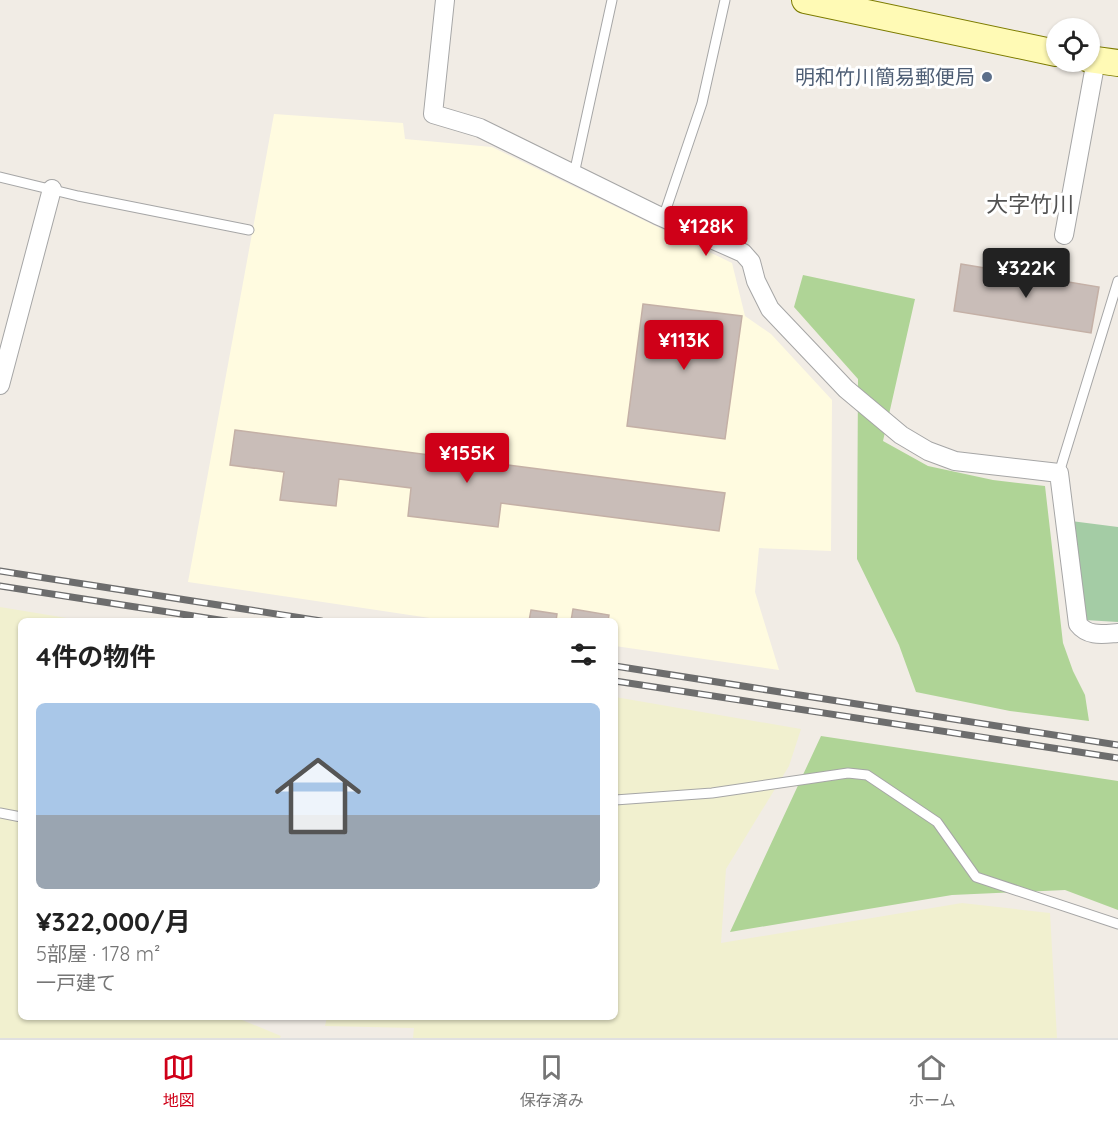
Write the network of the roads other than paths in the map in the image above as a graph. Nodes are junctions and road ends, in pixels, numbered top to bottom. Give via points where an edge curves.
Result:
1 (445, 0) edge
2 (612, 0) edge
3 (725, 0) edge
4 (804, 0) edge
5 (1046, 51) edge
6 (1101, 61) edge
7 (574, 174) junction
8 (0, 177) edge
9 (51, 189) junction
10 (663, 218) junction
11 (249, 230) dead end
12 (1064, 235) dead end
13 (1118, 281) edge
14 (0, 385) edge
15 (1059, 473) junction
16 (1118, 633) edge
17 (618, 800) edge
18 (0, 813) edge
19 (18, 816) edge
20 (1118, 924) edge

1 - 7 street via 433,114 480,128
2 - 7 lane
3 - 10 lane via 702,103
4 - 5 main road
6 - 12 street
7 - 10 street
8 - 9 lane
9 - 11 lane
9 - 14 street
10 - 15 street via 742,253 751,262 770,309 846,389 900,435 955,461
13 - 15 lane
15 - 16 street via 1078,624 1083,631 1093,634
17 - 20 lane via 712,793 848,773 867,775 937,822 976,878
18 - 19 lane

